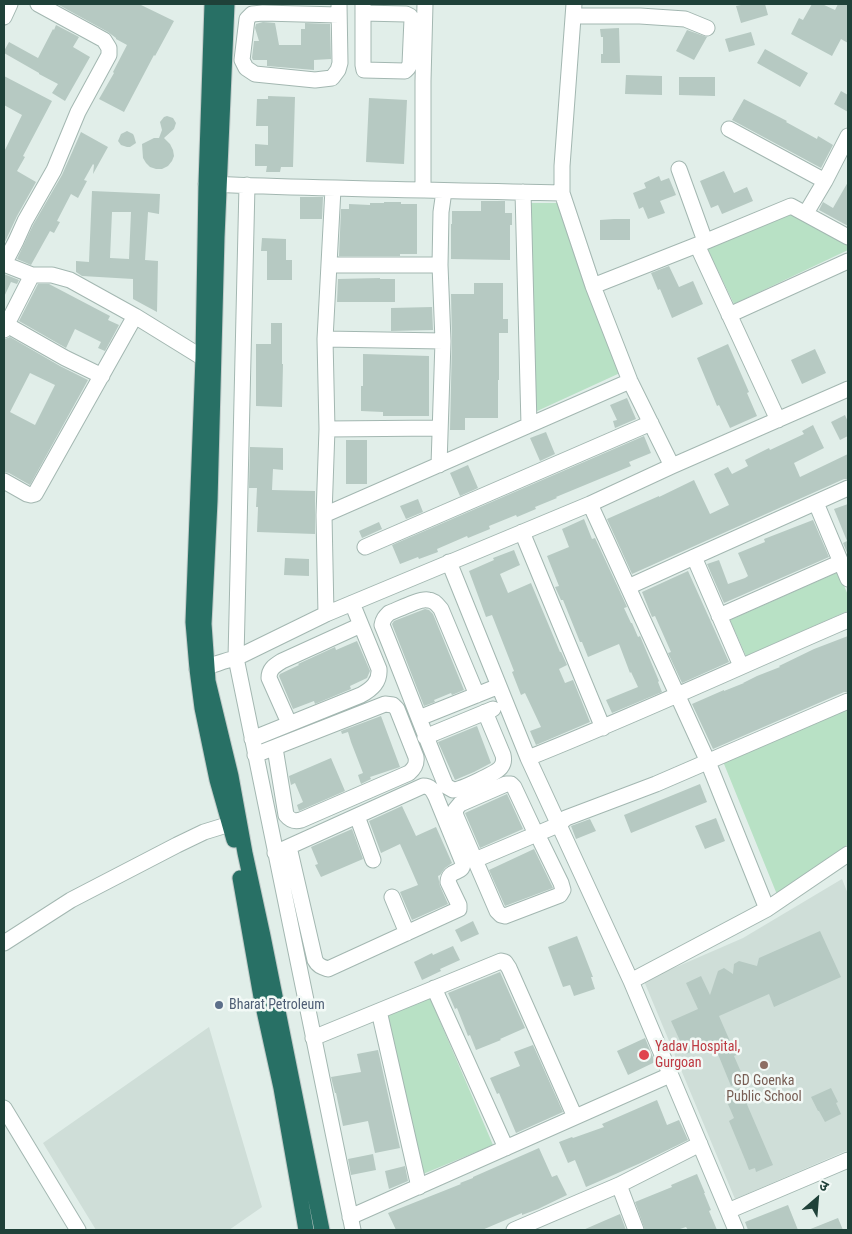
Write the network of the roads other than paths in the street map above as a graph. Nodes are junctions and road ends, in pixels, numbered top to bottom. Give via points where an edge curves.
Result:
1 (10, 4) edge
2 (38, 4) edge
3 (212, 4) edge
4 (227, 4) edge
5 (426, 4) edge
6 (363, 8) edge
7 (339, 9) edge
8 (574, 10) edge
9 (640, 10) edge
10 (4, 17) edge
11 (707, 28) dead end
12 (729, 129) dead end
13 (848, 136) edge
14 (679, 169) dead end
15 (825, 181) junction
16 (212, 185) junction
17 (246, 185) junction
18 (333, 189) junction
19 (423, 189) junction
20 (444, 190) junction
21 (523, 192) junction
22 (562, 193) junction
23 (806, 214) junction
24 (848, 237) edge
25 (701, 243) junction
26 (848, 261) edge
27 (4, 264) edge
28 (329, 265) junction
29 (440, 266) junction
30 (32, 275) junction
31 (593, 286) junction
32 (729, 315) junction
33 (135, 316) junction
34 (5, 328) edge
35 (325, 339) junction
36 (443, 341) junction
37 (203, 358) junction
38 (102, 376) junction
39 (630, 381) junction
40 (848, 389) edge
41 (778, 420) junction
42 (651, 423) junction
43 (529, 425) junction
44 (440, 428) junction
45 (327, 429) junction
46 (439, 465) junction
47 (672, 466) junction
48 (4, 481) edge
49 (848, 488) edge
50 (816, 503) junction
51 (590, 504) junction
52 (324, 514) junction
53 (203, 515) junction
54 (522, 532) junction
55 (365, 547) dead end
56 (694, 557) junction
57 (449, 562) junction
58 (841, 562) junction
59 (848, 579) edge
60 (628, 587) junction
61 (352, 603) junction
62 (326, 614) junction
63 (719, 616) junction
64 (848, 620) edge
65 (361, 625) junction
66 (236, 658) junction
67 (741, 666) junction
68 (202, 668) junction
69 (499, 686) junction
70 (477, 695) junction
71 (678, 695) junction
72 (848, 702) edge
73 (506, 704) junction
74 (485, 712) junction
75 (419, 718) junction
76 (289, 723) junction
77 (603, 728) junction
78 (425, 737) junction
79 (252, 738) junction
80 (274, 748) junction
81 (255, 755) junction
82 (528, 758) junction
83 (708, 762) junction
84 (357, 816) junction
85 (230, 824) junction
86 (560, 829) junction
87 (539, 838) junction
88 (282, 850) junction
89 (848, 854) edge
90 (373, 860) dead end
91 (476, 862) junction
92 (392, 897) dead end
93 (767, 909) junction
94 (407, 934) junction
95 (4, 943) edge
96 (631, 981) junction
97 (434, 988) junction
98 (379, 1011) junction
99 (313, 1038) junction
100 (670, 1075) junction
101 (4, 1108) edge
102 (575, 1118) junction
103 (700, 1144) junction
104 (506, 1148) junction
105 (848, 1160) edge
106 (619, 1185) junction
107 (418, 1187) junction
108 (728, 1211) junction
109 (351, 1224) edge
110 (321, 1227) edge
111 (305, 1228) edge
112 (78, 1230) edge
113 (514, 1230) edge
114 (636, 1230) edge
115 (736, 1230) edge

1 - 10 street
2 - 27 street via 104,40 109,55
3 - 16 highway
4 - 16 highway
5 - 19 street
6 - 6 street via 364,70 405,71 410,64 412,19 406,14
7 - 7 street via 252,14 247,20 242,60 246,68 254,74 315,80 332,78 340,63
8 - 9 street
8 - 22 street
9 - 11 street
12 - 15 street
13 - 15 street
14 - 25 street
15 - 23 street
16 - 17 street
16 - 37 highway
16 - 53 highway
17 - 18 street
17 - 66 street
18 - 19 street
18 - 28 street
19 - 20 street
20 - 21 street
20 - 29 street
21 - 22 street
21 - 43 street
22 - 31 street
23 - 24 street
23 - 25 street via 791,206
25 - 31 street
25 - 32 street
26 - 32 street
27 - 30 street
28 - 29 street
28 - 35 street
29 - 36 street
30 - 33 street via 52,275 70,280
30 - 34 street
31 - 39 street
32 - 41 street
33 - 37 street
33 - 38 street
34 - 38 street
35 - 36 street
35 - 45 street
36 - 44 street
37 - 53 highway
38 - 48 street via 35,494 27,494
39 - 42 street
39 - 43 street
40 - 41 street
41 - 47 street
42 - 47 street
42 - 55 street
43 - 46 street
44 - 45 street
44 - 46 street
45 - 52 street
46 - 52 street
47 - 51 street
49 - 50 street
50 - 56 street
50 - 58 street
51 - 54 street
51 - 60 street
52 - 62 street
53 - 68 highway via 193,622
54 - 57 street
54 - 77 street
56 - 60 street
56 - 63 street
57 - 61 street
57 - 69 street
58 - 59 street
58 - 63 street
60 - 71 street
61 - 62 street
61 - 65 street
62 - 66 street
63 - 67 street
64 - 67 street
65 - 76 street via 379,669 378,680 361,696
65 - 76 street via 282,661 270,670 269,678
66 - 68 street
66 - 79 street
67 - 71 street
68 - 85 highway via 202,708
68 - 110 highway via 231,776
69 - 70 street
69 - 73 street
70 - 75 street
70 - 75 street via 441,609 428,600 422,600 386,616 382,625
71 - 77 street
71 - 83 street
72 - 83 street
73 - 74 street
73 - 82 street
74 - 78 street
74 - 78 street via 504,760 497,771 460,789 446,786
75 - 78 street
76 - 79 street
77 - 82 street
79 - 81 street
80 - 80 street via 389,704 397,708 417,761 409,773 296,821 286,815
80 - 81 street
81 - 88 street
82 - 86 street
83 - 86 street via 566,818
83 - 93 street
84 - 88 street
84 - 90 street
84 - 94 street via 423,786 429,787 436,797 464,867 448,878 459,909
85 - 95 street via 177,844 71,900
85 - 111 highway
86 - 87 street
86 - 96 street
87 - 91 street
87 - 91 street via 514,787 506,784 460,804 455,810
87 - 91 street via 561,883 560,895 506,916 497,911
88 - 94 street via 320,966 328,969
88 - 99 street
89 - 93 street
92 - 94 street
93 - 96 street
96 - 100 street
97 - 98 street
97 - 102 street via 505,962
97 - 104 street
98 - 99 street
98 - 107 street
99 - 109 street
100 - 102 street
100 - 103 street
101 - 112 street
102 - 104 street
103 - 106 street
103 - 108 street
104 - 107 street
105 - 108 street
106 - 113 street
106 - 114 street
107 - 109 street
108 - 115 street
110 - 111 highway

